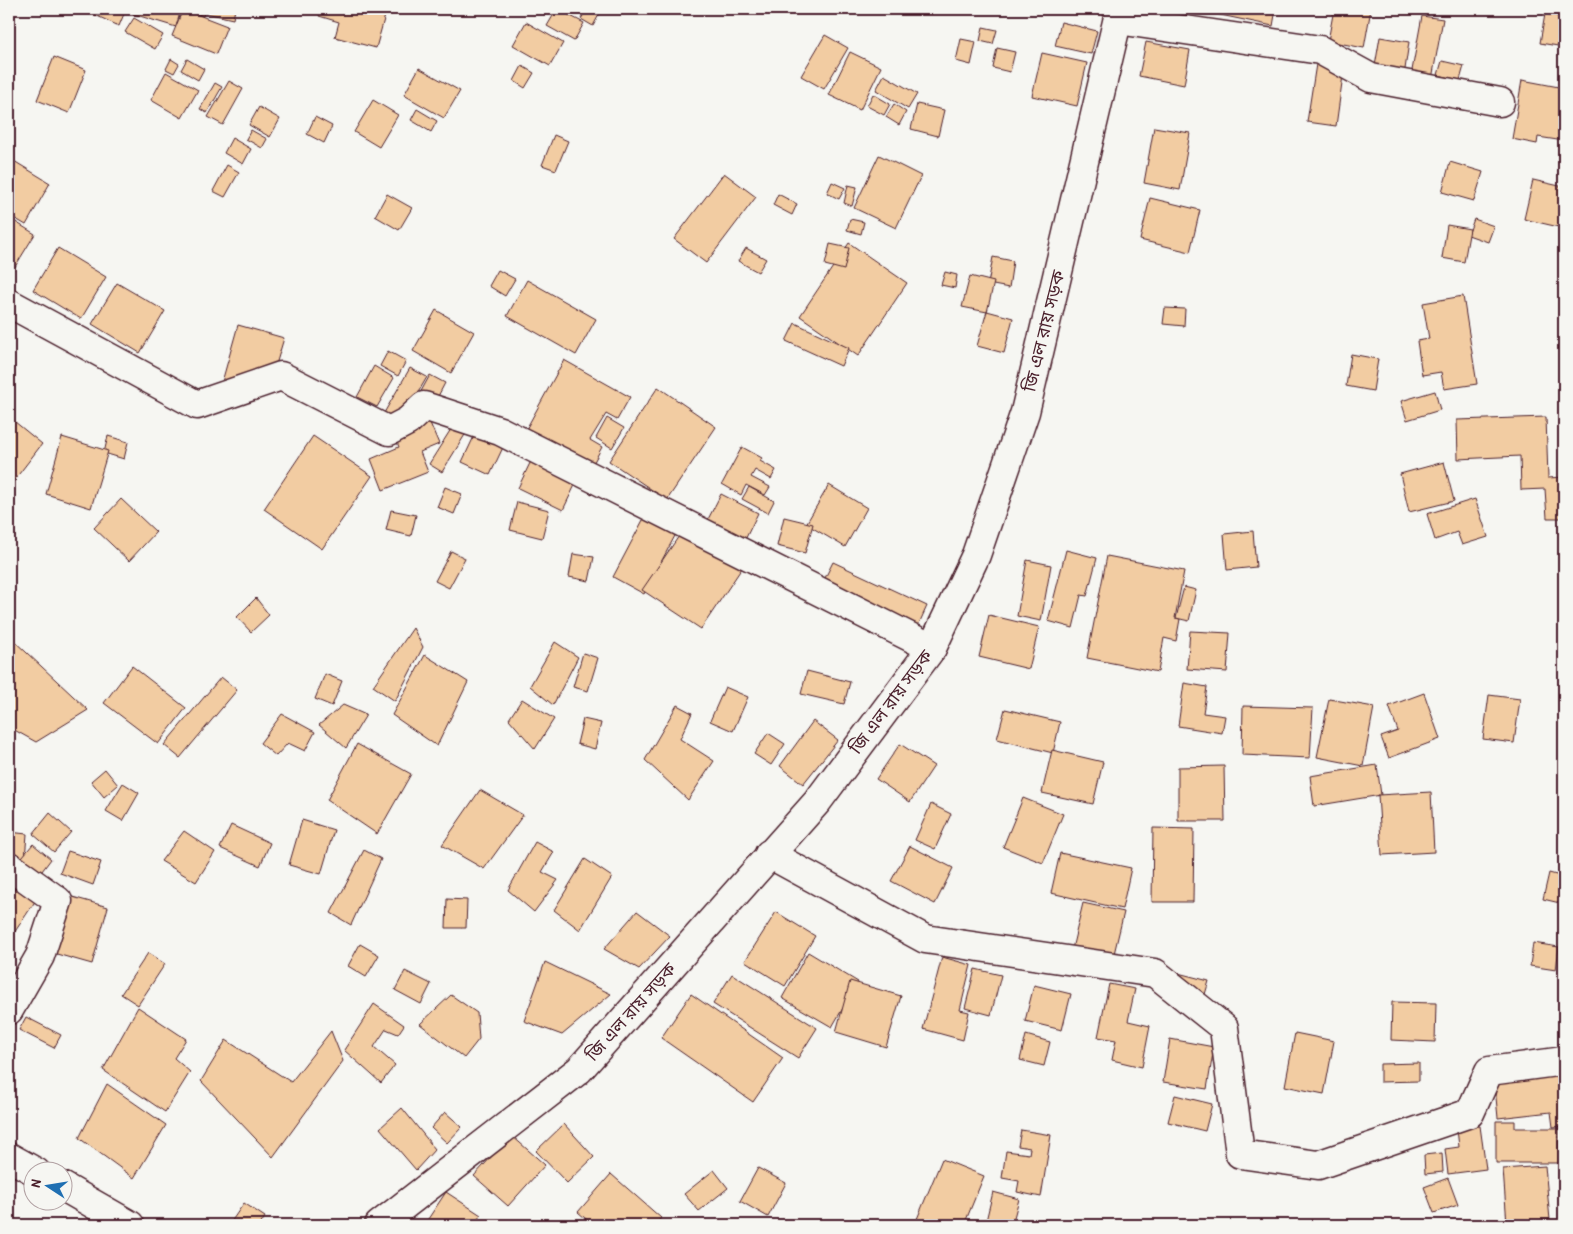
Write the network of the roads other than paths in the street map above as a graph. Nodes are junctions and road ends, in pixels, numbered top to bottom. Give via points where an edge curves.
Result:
1 (1119, 14) edge
2 (1500, 102) dead end
3 (9, 303) edge
4 (932, 648) junction
5 (769, 854) junction
6 (9, 866) edge
7 (9, 1010) edge
8 (1564, 1060) edge
9 (9, 1157) edge
10 (22, 1164) edge
11 (72, 1192) edge
12 (130, 1225) edge
13 (379, 1225) edge

1 - 2 street via 1320,50 1371,78
1 - 4 street, জি এল রায় সড়ক via 1025,412 976,556
3 - 4 street via 197,405 281,376 389,431 424,406 500,431
4 - 5 street, জি এল রায় সড়ক via 817,802
5 - 8 street via 925,939 1155,973 1224,1028 1240,1154 1318,1166 1470,1113 1489,1071
5 - 13 street, জি এল রায় সড়ক via 579,1070
6 - 7 street via 58,901 40,956
9 - 10 street
11 - 12 street

